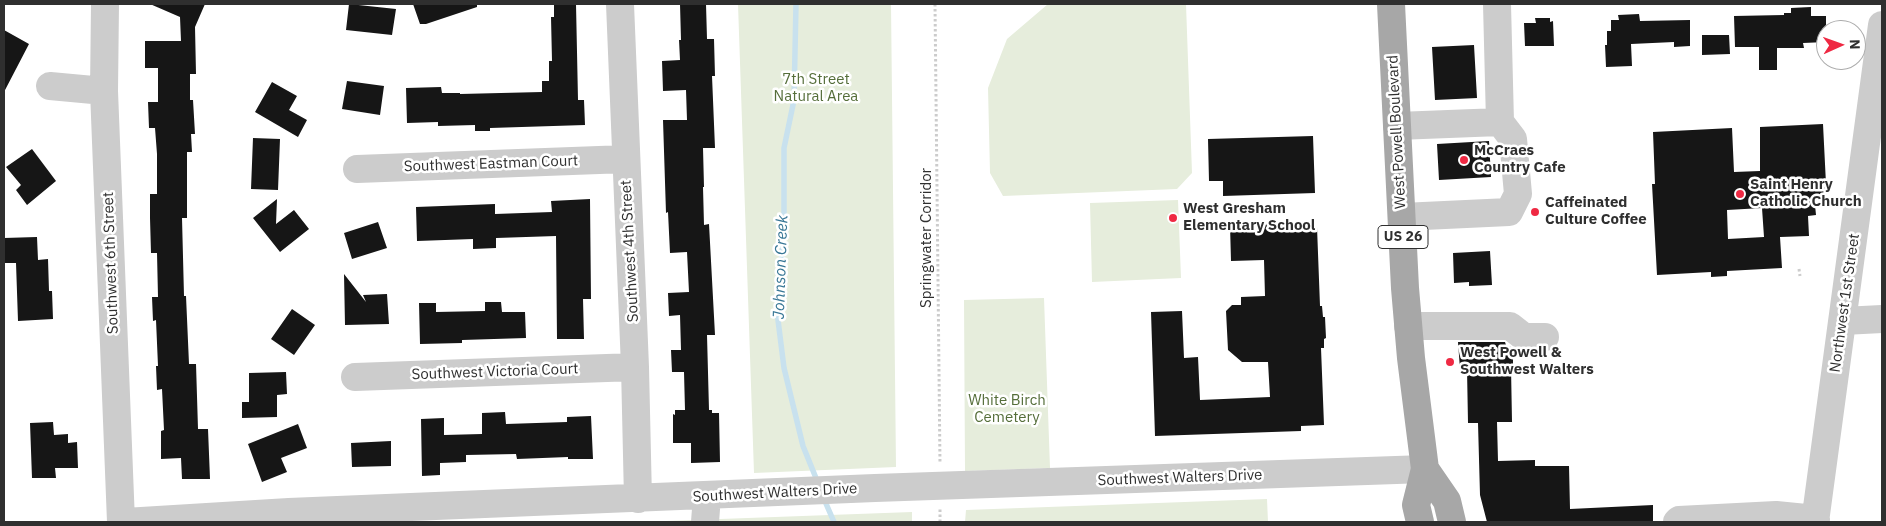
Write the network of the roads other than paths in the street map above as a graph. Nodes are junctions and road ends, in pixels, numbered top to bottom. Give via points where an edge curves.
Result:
1 (105, 4) edge
2 (620, 4) edge
3 (1391, 4) edge
4 (1497, 4) edge
5 (1882, 25) edge
6 (50, 86) dead end
7 (104, 91) junction
8 (1500, 122) junction
9 (1397, 126) junction
10 (626, 159) junction
11 (357, 169) dead end
12 (1402, 216) junction
13 (1882, 319) edge
14 (1843, 321) junction
15 (1408, 326) junction
16 (1545, 337) dead end
17 (635, 367) junction
18 (355, 377) dead end
19 (1425, 469) junction
20 (638, 499) junction
21 (706, 509) edge
22 (508, 513) edge
23 (289, 517) edge
24 (1770, 519) edge
25 (1815, 521) edge
26 (121, 522) edge
27 (125, 522) edge
28 (1420, 522) edge
29 (1452, 522) edge
30 (1677, 522) edge

1 - 7 street, Southwest 6th Street
2 - 10 street, Southwest 4th Street
3 - 9 main road, West Powell Boulevard / US 26
4 - 8 street
5 - 14 street, Northwest 1st Street
6 - 7 street
7 - 26 street, Southwest 6th Street
8 - 9 street
8 - 12 street via 1513,139 1518,194 1509,212
9 - 12 main road, West Powell Boulevard / US 26
10 - 11 street, Southwest Eastman Court
10 - 17 street, Southwest 4th Street
12 - 15 main road, West Powell Boulevard / US 26
13 - 14 street
14 - 25 street, Northwest 1st Street
15 - 16 street via 1510,326 1524,337
15 - 19 main road, West Powell Boulevard / US 26
17 - 18 street, Southwest Victoria Court
17 - 20 street, Southwest 4th Street
19 - 21 street, Southwest Walters Drive via 756,493
19 - 28 main road, West Powell Boulevard / US 26 via 1416,505
19 - 29 main road, West Powell Boulevard / US 26 via 1447,501
20 - 21 street, Southwest Walters Drive
20 - 22 street, Southwest Walters Drive
22 - 23 street, Southwest Walters Drive
23 - 27 street, Southwest Walters Drive
24 - 25 street
24 - 30 street

